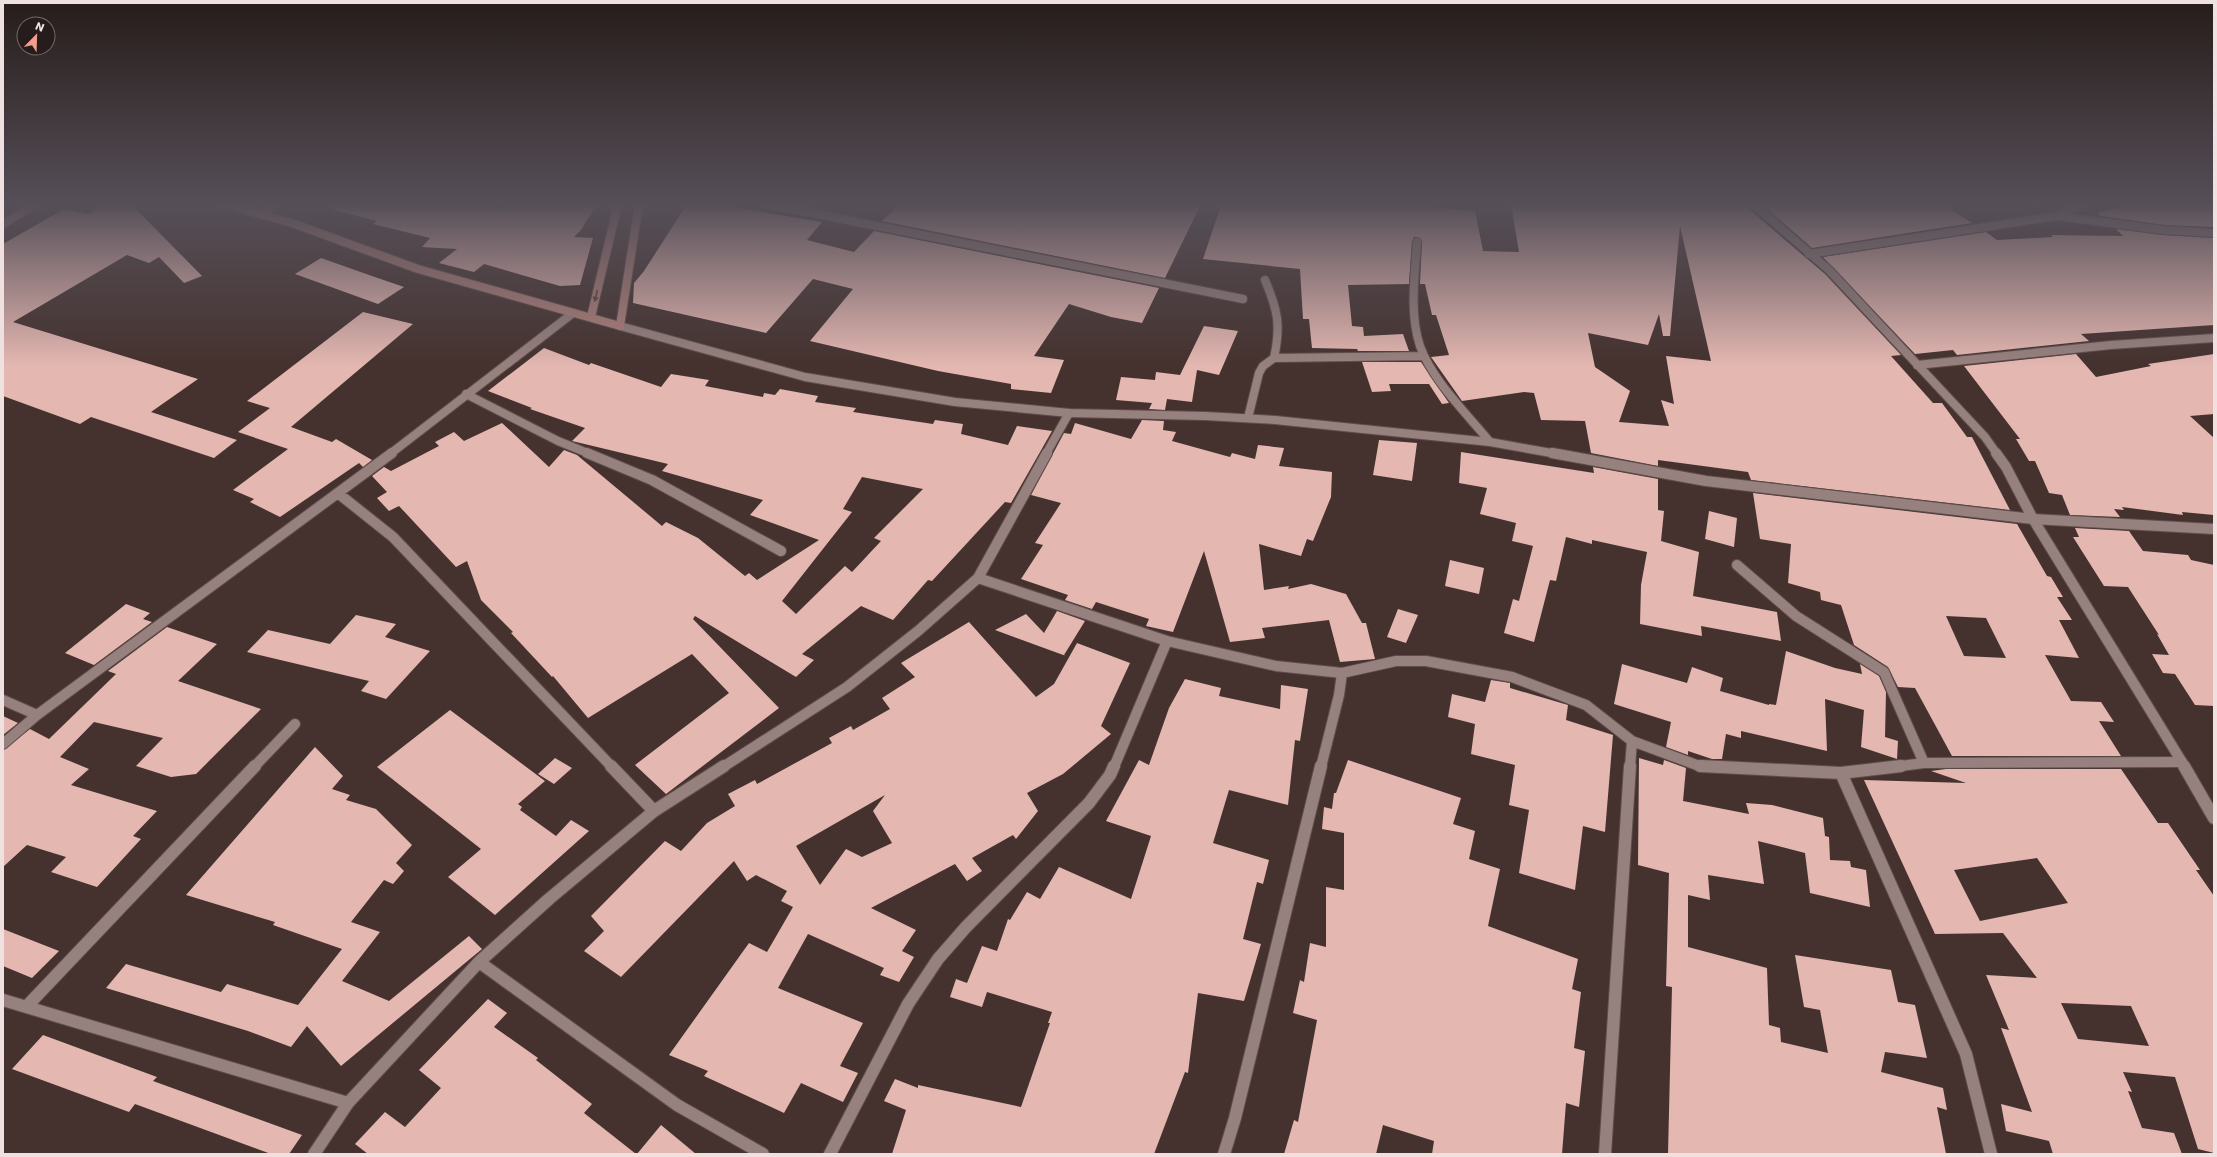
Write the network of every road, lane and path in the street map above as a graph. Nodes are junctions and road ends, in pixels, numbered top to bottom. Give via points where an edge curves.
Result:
1 (388, 258) edge
2 (605, 258) edge
3 (631, 258) edge
4 (1038, 258) edge
5 (1416, 258) edge
6 (1814, 258) edge
7 (1265, 280) dead end
8 (1243, 299) dead end
9 (573, 313) junction
10 (591, 318) junction
11 (620, 326) junction
12 (2214, 338) edge
13 (1424, 356) junction
14 (1274, 358) junction
15 (1917, 365) junction
16 (466, 394) junction
17 (1069, 413) junction
18 (1248, 418) junction
19 (1490, 442) junction
20 (339, 494) junction
21 (2033, 519) junction
22 (2214, 529) edge
23 (782, 551) dead end
24 (1737, 565) dead end
25 (978, 578) junction
26 (1167, 641) junction
27 (1342, 673) junction
28 (3, 700) edge
29 (37, 715) junction
30 (295, 724) dead end
31 (1632, 741) junction
32 (3, 744) edge
33 (2182, 762) junction
34 (1924, 763) junction
35 (1841, 774) junction
36 (654, 811) junction
37 (2214, 818) edge
38 (479, 962) junction
39 (3, 1000) edge
40 (27, 1006) junction
41 (348, 1103) junction
42 (314, 1154) edge
43 (763, 1154) edge
44 (830, 1154) edge
45 (1224, 1154) edge
46 (1605, 1154) edge
47 (1991, 1154) edge

1 - 9 main road
2 -> 10 main road
3 - 11 main road
4 - 8 street
5 - 13 street via 1415,314
6 - 15 street via 1829,270
7 - 14 street via 1280,315
9 - 10 main road
9 - 16 street
10 - 11 main road
11 - 17 street via 805,377 955,402
12 - 15 street via 2111,345
13 - 14 street
13 - 19 street
14 - 18 street via 1263,366 1259,373
15 - 21 street via 1985,437 2006,467
16 - 20 street
16 - 23 street via 558,441 652,480
17 - 18 street
17 - 25 street
18 - 19 street
19 - 21 street via 1706,481
20 - 29 street
20 - 36 street via 393,537
21 - 22 street
21 - 33 street
24 - 34 street via 1796,616 1884,672
25 - 26 street
25 - 36 street via 918,631 847,687
26 - 27 street via 1276,666
26 - 44 street via 1110,775 1089,802 966,927 938,959 908,1004
27 - 31 street via 1396,661 1426,661 1512,677 1586,705
27 - 45 street via 1235,1118
28 - 29 street
29 - 32 street
30 - 40 street
31 - 35 street via 1703,767
31 - 46 street
33 - 34 street
33 - 37 street
34 - 35 street
35 - 47 street via 1966,1054
36 - 38 street
38 - 41 street
38 - 43 street via 677,1105
39 - 40 street
40 - 41 street
41 - 42 street

